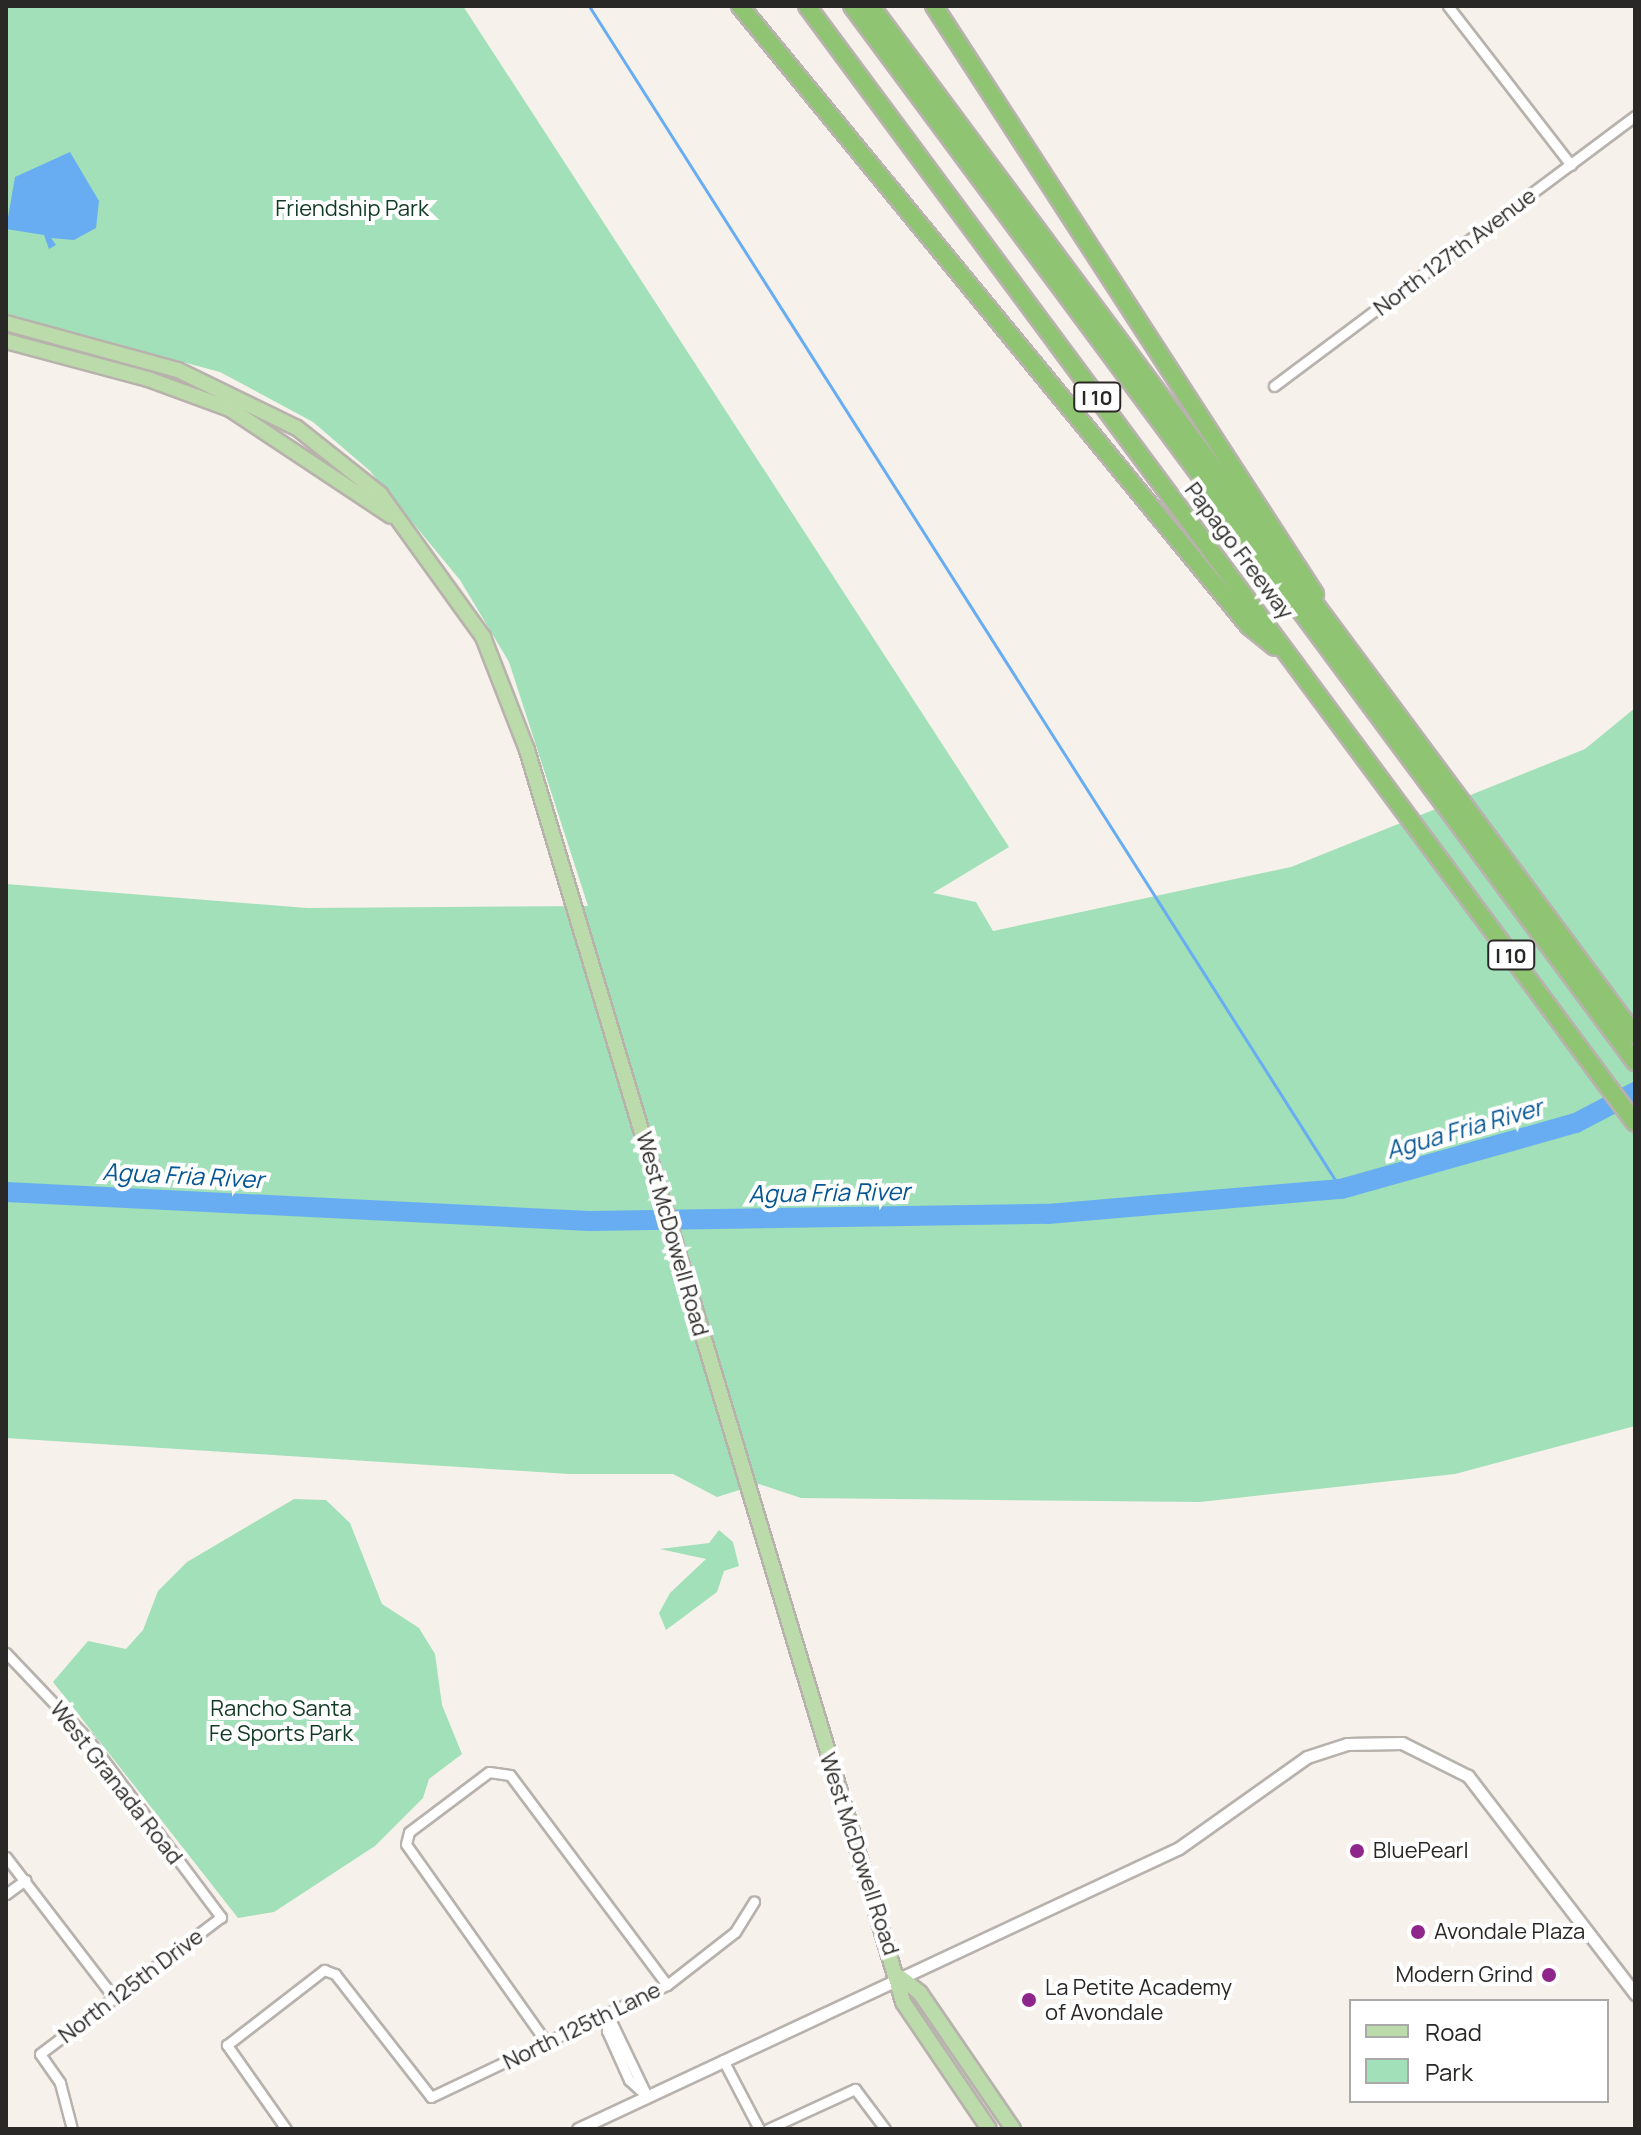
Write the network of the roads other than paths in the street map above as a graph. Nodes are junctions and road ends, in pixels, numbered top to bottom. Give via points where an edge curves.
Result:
1 (740, 6) edge
2 (807, 6) edge
3 (852, 6) edge
4 (871, 6) edge
5 (934, 6) edge
6 (1448, 6) edge
7 (1635, 116) edge
8 (1571, 165) junction
9 (6, 323) edge
10 (6, 341) edge
11 (1274, 386) dead end
12 (392, 516) junction
13 (1325, 617) junction
14 (1292, 660) junction
15 (1425, 766) junction
16 (1635, 1035) edge
17 (1635, 1062) edge
18 (1635, 1123) edge
19 (6, 1653) edge
20 (6, 1857) edge
21 (25, 1880) junction
22 (6, 1894) edge
23 (754, 1902) dead end
24 (221, 1917) joint
25 (901, 1978) junction
26 (667, 1985) junction
27 (1635, 1994) edge
28 (114, 1998) junction
29 (608, 2015) junction
30 (546, 2042) junction
31 (723, 2060) junction
32 (647, 2096) junction
33 (72, 2129) edge
34 (286, 2129) edge
35 (578, 2129) edge
36 (759, 2129) edge
37 (768, 2129) edge
38 (885, 2129) edge
39 (989, 2129) edge
40 (1013, 2129) edge

1 - 14 highway via 1249,626
2 - 14 highway, Papago Freeway / I 10
3 - 15 highway
4 - 13 highway, Papago Freeway / I 10
5 - 13 highway via 1303,566
6 - 8 street
7 - 8 street, North 127th Avenue
8 - 11 street, North 127th Avenue
9 - 12 main road, West McDowell Road via 160,363 244,398 347,466
10 - 12 main road, West McDowell Road via 148,379 230,409
12 - 25 main road, West McDowell Road via 446,579 498,667
13 - 15 highway, Papago Freeway / I 10
14 - 18 highway, Papago Freeway / I 10
15 - 16 highway, Papago Freeway / I 10
15 - 17 highway
19 - 24 street, West Granada Road via 87,1738
20 - 21 street
21 - 22 street
21 - 28 street
23 - 26 street, North 125th Lane via 735,1932
24 - 28 street, North 125th Drive
25 - 27 street via 1179,1848 1307,1757 1366,1741 1402,1743 1468,1776
25 - 31 street
25 - 39 main road, West McDowell Road via 913,2022
25 - 40 main road, West McDowell Road via 920,1993
26 - 29 street, North 125th Lane
26 - 30 street via 499,1768 409,1832 406,1844
28 - 33 street, North 125th Drive via 40,2054 60,2083
29 - 30 street, North 125th Lane
29 - 32 street via 607,2031 629,2080
30 - 34 street, North 125th Lane via 431,2097 335,1974 324,1970 227,2045
31 - 32 street
31 - 36 street
32 - 35 street
37 - 38 street via 855,2089

